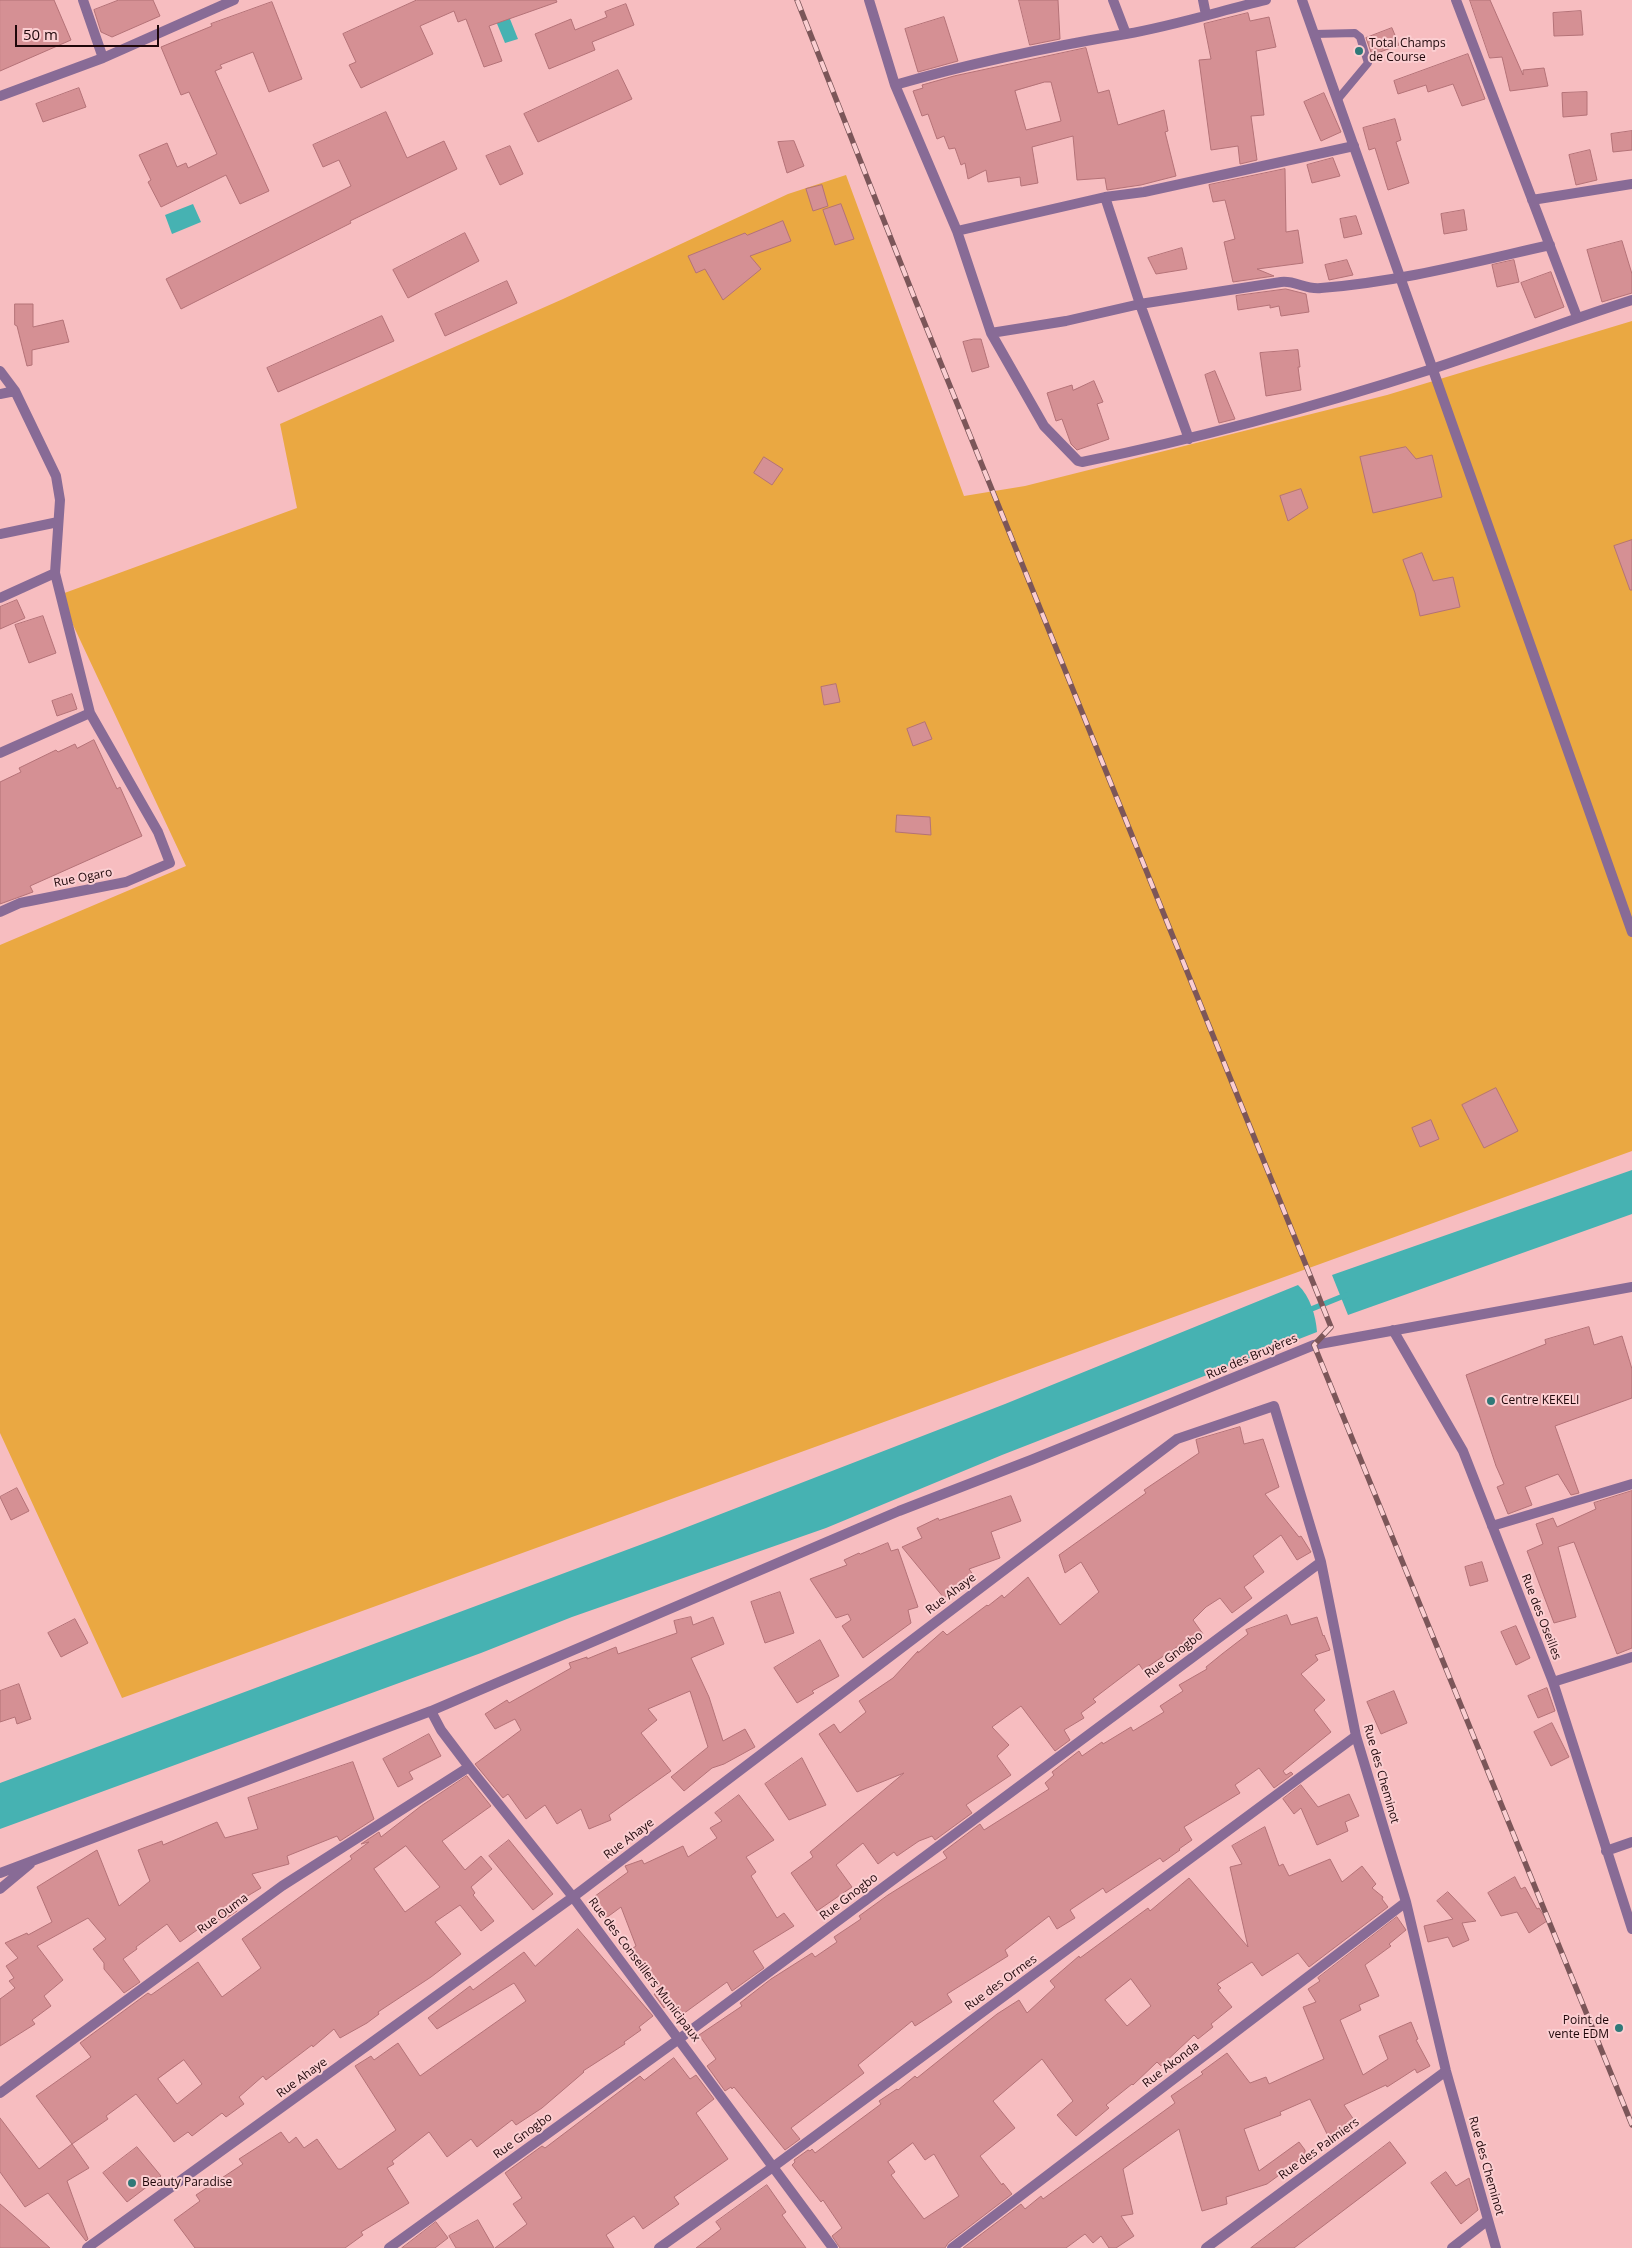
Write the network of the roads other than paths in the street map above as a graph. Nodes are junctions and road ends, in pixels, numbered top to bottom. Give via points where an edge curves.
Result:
1 (83, 0) edge
2 (234, 0) edge
3 (869, 0) edge
4 (1113, 0) edge
5 (1203, 0) edge
6 (1266, 0) edge
7 (1302, 0) edge
8 (1456, 0) edge
9 (1206, 14) junction
10 (1126, 34) junction
11 (1315, 34) junction
12 (104, 58) junction
13 (895, 85) junction
14 (0, 96) edge
15 (1338, 99) junction
16 (1354, 146) junction
17 (1632, 184) edge
18 (1105, 197) junction
19 (1532, 200) junction
20 (957, 231) junction
21 (1550, 245) junction
22 (1400, 279) junction
23 (1632, 300) edge
24 (1140, 304) junction
25 (1577, 317) junction
26 (991, 334) junction
27 (1431, 369) junction
28 (0, 371) edge
29 (15, 391) junction
30 (0, 394) edge
31 (1189, 439) junction
32 (58, 522) junction
33 (0, 534) edge
34 (55, 573) junction
35 (0, 598) edge
36 (90, 713) junction
37 (0, 753) edge
38 (0, 912) edge
39 (1632, 932) edge
40 (1632, 1287) edge
41 (1393, 1330) junction
42 (1177, 1439) joint
43 (1632, 1484) edge
44 (1492, 1526) junction
45 (1321, 1562) junction
46 (1632, 1657) edge
47 (1553, 1682) junction
48 (431, 1711) junction
49 (1356, 1736) junction
50 (469, 1767) junction
51 (1632, 1842) edge
52 (1606, 1851) junction
53 (37, 1859) junction
54 (0, 1873) edge
55 (0, 1889) edge
56 (574, 1896) junction
57 (1406, 1902) junction
58 (1632, 1929) edge
59 (679, 2038) junction
60 (1446, 2071) junction
61 (0, 2093) edge
62 (773, 2167) junction
63 (1488, 2220) junction
64 (87, 2248) edge
65 (389, 2248) edge
66 (659, 2248) edge
67 (833, 2248) edge
68 (952, 2248) edge
69 (1206, 2248) edge
70 (1452, 2248) edge
71 (1496, 2248) edge

1 - 12 street
2 - 12 street
3 - 13 street
4 - 10 street
5 - 9 street
6 - 9 street
7 - 11 street
8 - 19 street
9 - 10 street
10 - 13 street via 960,66
11 - 15 street
11 - 15 lane via 1355,33 1360,37 1368,63
12 - 14 street
13 - 20 street
15 - 16 street
16 - 18 street via 1144,192
16 - 22 street
17 - 19 street
18 - 20 street
18 - 24 street
19 - 21 street
20 - 26 street
21 - 22 street
21 - 25 street
22 - 24 street via 1313,289 1287,281
22 - 27 street
23 - 25 street
24 - 26 street
24 - 31 street
25 - 27 street
26 - 31 street via 1044,426 1078,461
27 - 31 street via 1311,407
27 - 39 street
28 - 29 street
29 - 30 street
29 - 32 street via 56,476 60,500
32 - 33 street
32 - 34 street
34 - 35 street
34 - 36 street
36 - 37 street
36 - 38 street, Rue Ogaro via 158,832 170,863 126,882 20,903
40 - 41 street, Rue des Bruyères
41 - 44 street, Rue des Oseilles via 1463,1451
41 - 48 street, Rue des Bruyères via 1314,1345 900,1511
42 - 45 street, Rue des Cheminot via 1274,1406
42 - 56 street, Rue Ahaye
43 - 44 street
44 - 47 street, Rue des Oseilles
45 - 49 street, Rue des Cheminot
45 - 59 street, Rue Gnogbo
46 - 47 street
47 - 52 street, Rue des Oseilles
48 - 50 street, Rue des Conseillers Municipaux
48 - 53 street, Rue des Bruyères
49 - 57 street, Rue des Cheminot
49 - 62 street, Rue des Ormes
50 - 56 street, Rue des Conseillers Municipaux
50 - 61 street, Rue Ouma via 282,1886
51 - 52 street
52 - 58 street, Rue des Oseilles
53 - 54 street, Rue des Bruyères
53 - 55 street
56 - 59 street, Rue des Conseillers Municipaux
56 - 64 street, Rue Ahaye
57 - 60 street, Rue des Cheminot
57 - 68 street, Rue Akonda
59 - 62 street, Rue des Conseillers Municipaux
59 - 65 street, Rue Gnogbo
60 - 63 street, Rue des Cheminot
60 - 69 street, Rue des Palmiers
62 - 66 street, Rue des Ormes
62 - 67 street, Rue des Conseillers Municipaux
63 - 70 street
63 - 71 street, Rue des Cheminot

